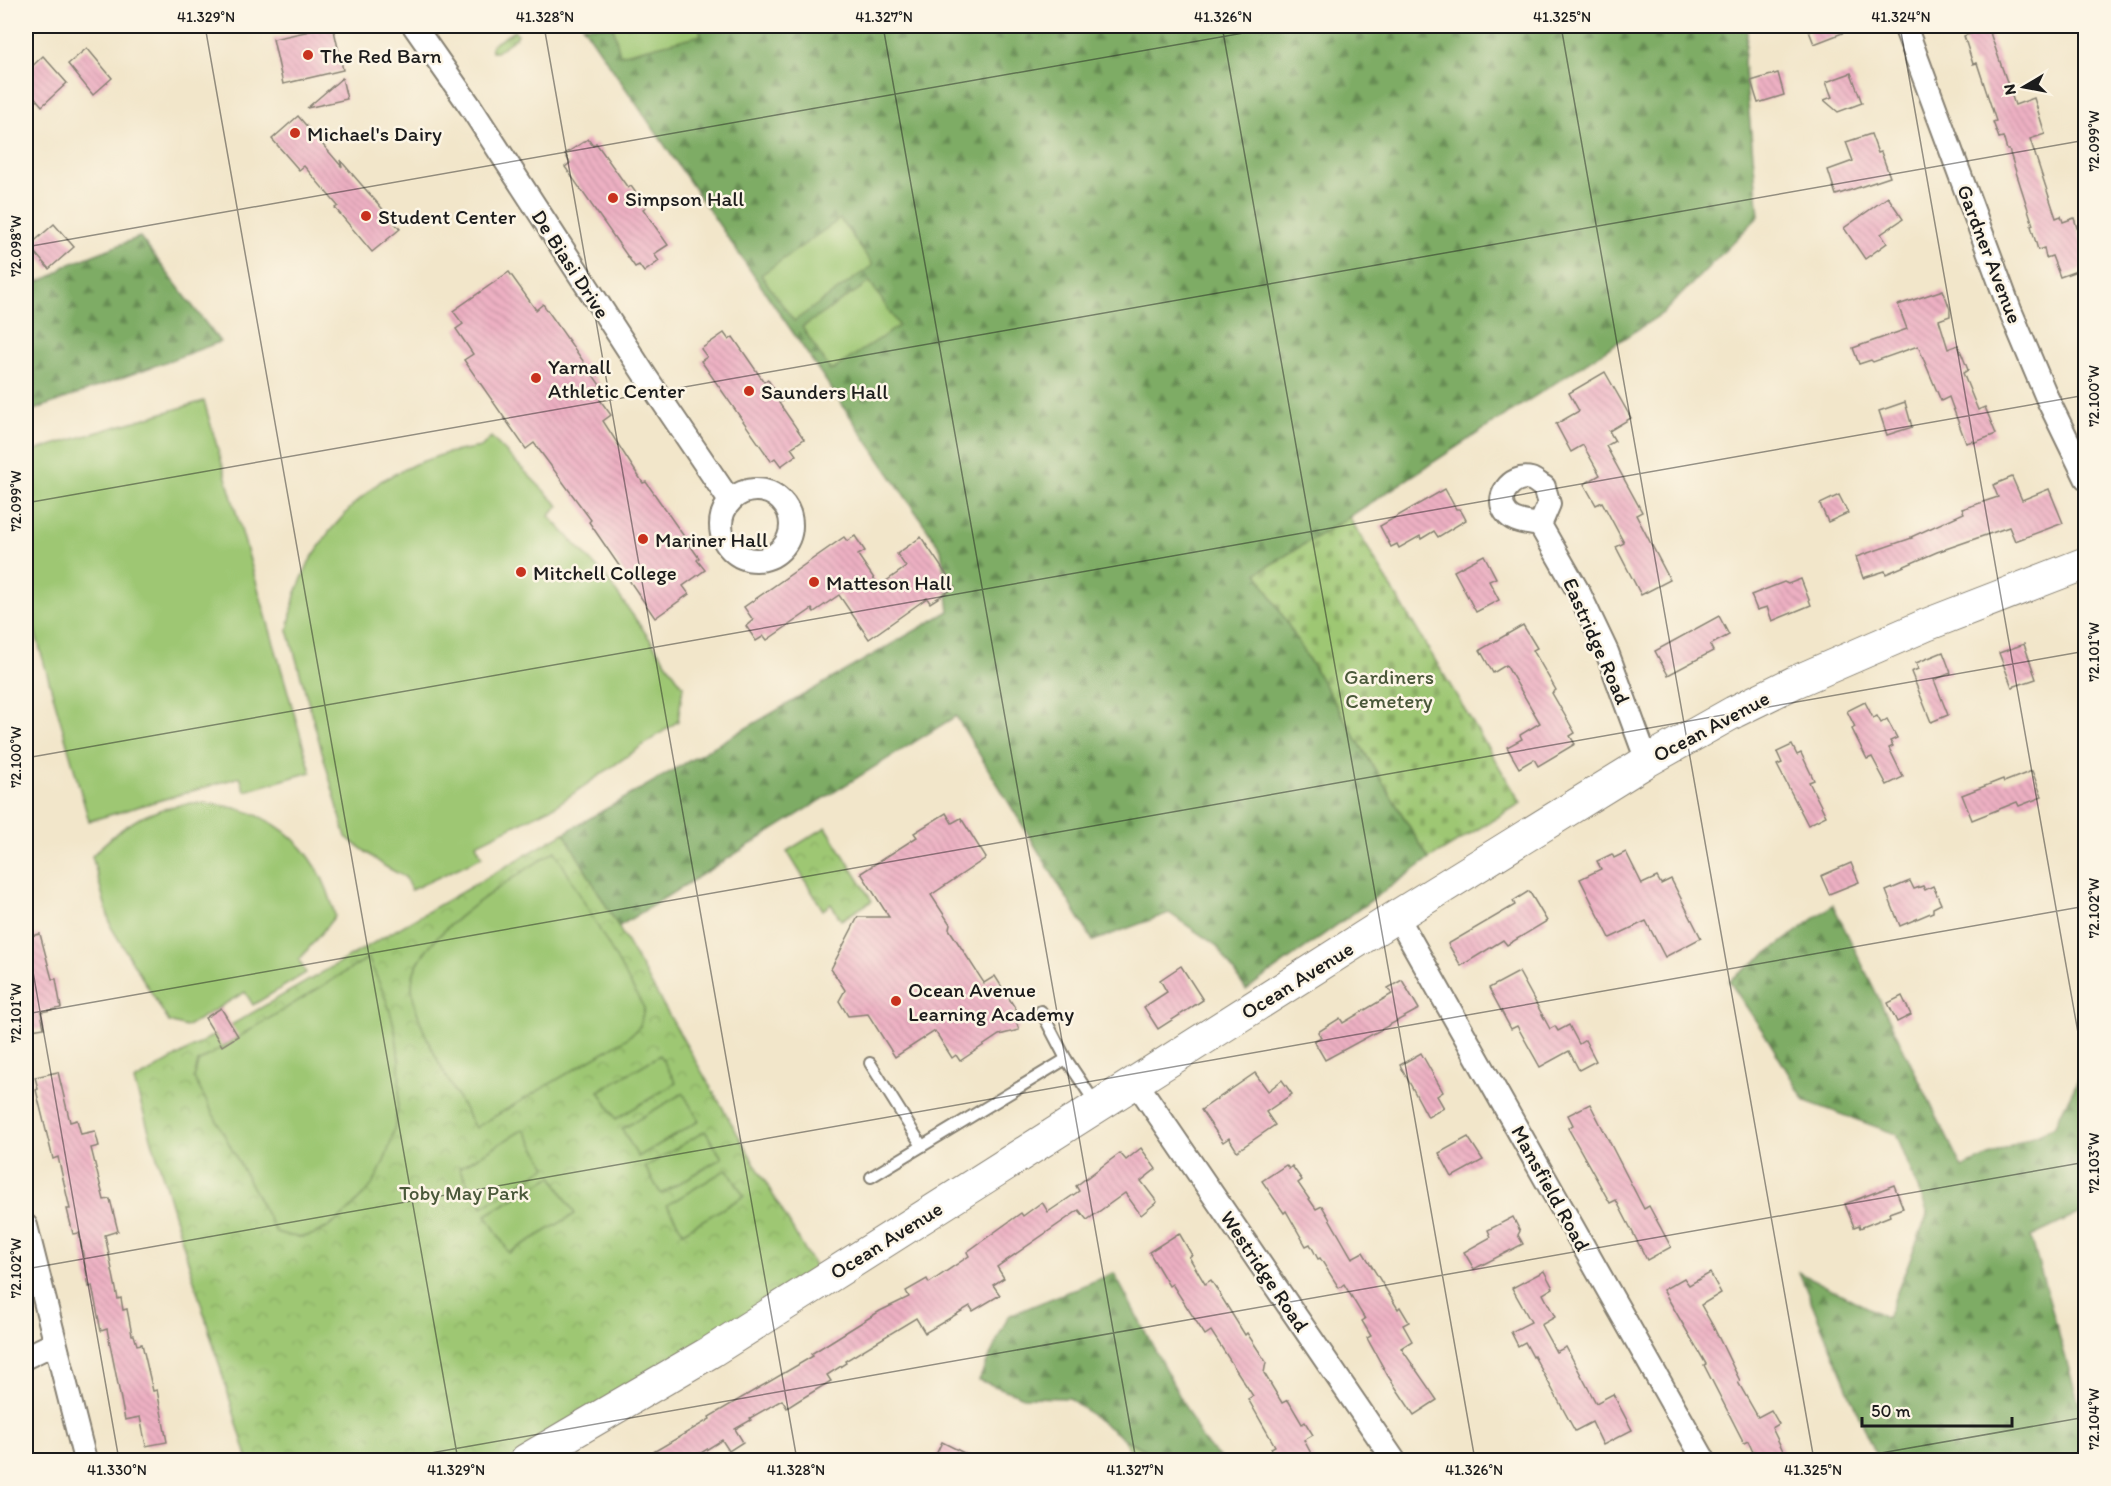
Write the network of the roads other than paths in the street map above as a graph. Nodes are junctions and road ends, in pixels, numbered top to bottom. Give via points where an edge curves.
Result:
1 (414, 26) edge
2 (1905, 26) edge
3 (2085, 478) edge
4 (730, 501) dead end
5 (1540, 525) dead end
6 (2085, 563) edge
7 (1647, 761) junction
8 (1397, 916) junction
9 (1041, 1011) dead end
10 (1066, 1059) junction
11 (870, 1063) dead end
12 (1136, 1082) junction
13 (1098, 1106) junction
14 (922, 1146) junction
15 (871, 1177) dead end
16 (26, 1226) edge
17 (55, 1343) junction
18 (26, 1357) edge
19 (535, 1458) edge
20 (85, 1461) edge
21 (1394, 1461) edge
22 (1704, 1461) edge

1 - 4 street, De Biasi Drive
2 - 3 street, Gardner Avenue via 2010,310
5 - 7 street, Eastridge Road via 1607,652
6 - 7 main road, Ocean Avenue via 1795,681
7 - 8 main road, Ocean Avenue
8 - 12 main road, Ocean Avenue
8 - 22 street, Mansfield Road
9 - 10 lane
10 - 13 lane
10 - 14 lane
11 - 14 lane
12 - 13 main road, Ocean Avenue
12 - 21 street, Westridge Road
13 - 19 main road, Ocean Avenue via 712,1351
14 - 15 lane
16 - 17 street
17 - 18 street
17 - 20 street

